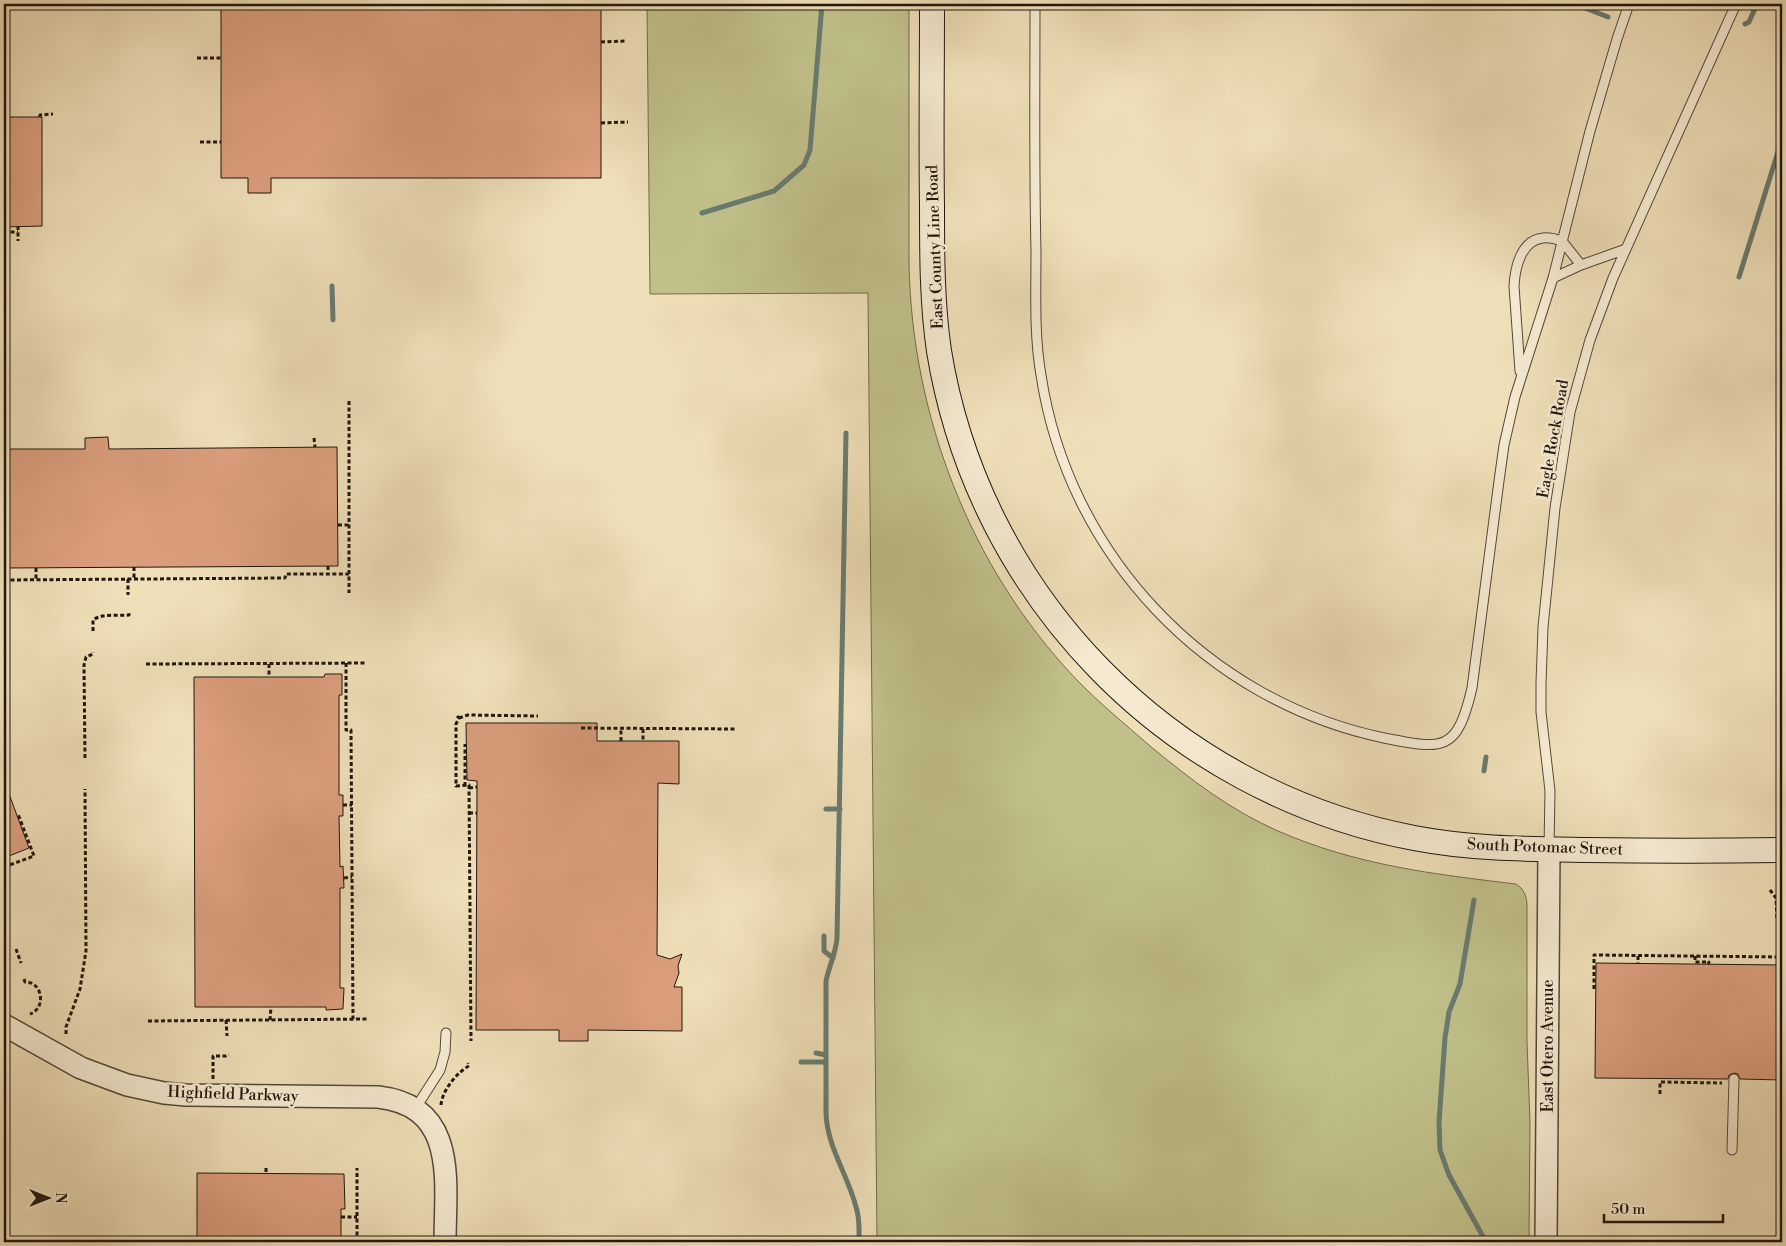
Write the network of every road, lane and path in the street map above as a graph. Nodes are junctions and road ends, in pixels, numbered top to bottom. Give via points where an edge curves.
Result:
1 (932, 4) edge
2 (1034, 4) edge
3 (1629, 4) edge
4 (1736, 4) edge
5 (628, 41) dead end
6 (601, 42) dead end
7 (198, 58) dead end
8 (221, 58) dead end
9 (53, 114) dead end
10 (40, 117) dead end
11 (628, 122) dead end
12 (601, 123) dead end
13 (200, 142) dead end
14 (221, 142) dead end
15 (18, 226) dead end
16 (4, 232) edge
17 (18, 232) junction
18 (18, 241) dead end
19 (1562, 241) junction
20 (1626, 249) junction
21 (1581, 264) junction
22 (1553, 278) junction
23 (1521, 376) junction
24 (349, 401) dead end
25 (314, 438) dead end
26 (315, 447) dead end
27 (338, 525) dead end
28 (349, 525) junction
29 (328, 566) dead end
30 (134, 567) dead end
31 (36, 568) dead end
32 (328, 574) junction
33 (349, 574) junction
34 (36, 579) junction
35 (128, 579) junction
36 (134, 579) junction
37 (4, 580) edge
38 (349, 593) dead end
39 (128, 595) dead end
40 (129, 613) dead end
41 (93, 631) dead end
42 (93, 652) dead end
43 (1090, 660) joint
44 (346, 663) junction
45 (366, 663) dead end
46 (146, 664) dead end
47 (269, 664) junction
48 (269, 677) dead end
49 (538, 716) dead end
50 (581, 728) dead end
51 (621, 728) junction
52 (643, 729) junction
53 (736, 729) dead end
54 (621, 741) dead end
55 (643, 741) dead end
56 (456, 744) junction
57 (84, 758) dead end
58 (465, 786) junction
59 (477, 787) dead end
60 (469, 788) junction
61 (84, 789) dead end
62 (343, 805) dead end
63 (352, 805) junction
64 (469, 813) junction
65 (477, 813) dead end
66 (17, 814) dead end
67 (1549, 850) junction
68 (1782, 850) edge
69 (4, 867) edge
70 (470, 867) junction
71 (477, 867) dead end
72 (352, 877) junction
73 (344, 878) dead end
74 (1770, 890) dead end
75 (4, 911) edge
76 (7, 920) dead end
77 (1777, 920) dead end
78 (470, 939) junction
79 (477, 939) dead end
80 (1778, 941) dead end
81 (16, 949) dead end
82 (1638, 956) junction
83 (1695, 956) junction
84 (1778, 957) junction
85 (1782, 957) edge
86 (21, 963) dead end
87 (1638, 964) dead end
88 (1708, 964) dead end
89 (24, 979) dead end
90 (1594, 988) dead end
91 (271, 1007) dead end
92 (30, 1014) dead end
93 (353, 1018) dead end
94 (368, 1019) dead end
95 (148, 1020) dead end
96 (226, 1020) junction
97 (270, 1020) junction
98 (4, 1025) edge
99 (446, 1033) dead end
100 (66, 1034) dead end
101 (227, 1036) dead end
102 (471, 1041) dead end
103 (229, 1055) dead end
104 (468, 1063) dead end
105 (212, 1079) dead end
106 (1734, 1081) joint
107 (1660, 1094) dead end
108 (441, 1105) dead end
109 (415, 1109) junction
110 (1732, 1150) dead end
111 (266, 1168) dead end
112 (357, 1168) dead end
113 (266, 1174) dead end
114 (341, 1217) dead end
115 (357, 1217) junction
116 (357, 1242) edge
117 (445, 1242) edge
118 (1546, 1242) edge

1 - 43 main road, East County Line Road via 933,288 945,379 965,450 998,529 1042,600
2 - 23 lane via 1037,325 1047,409 1074,488 1104,543 1141,594 1200,652 1273,699 1339,726 1427,745 1446,741 1454,735 1466,713 1472,688 1504,446
3 - 19 lane via 1590,131
4 - 20 lane, Eagle Rock Road
5 - 6 path
7 - 8 path
9 - 10 path via 40,114
11 - 12 path
13 - 14 path
15 - 17 path
16 - 17 path
17 - 18 path
19 - 21 lane
19 - 22 lane
19 - 23 lane via 1543,237 1533,241 1520,258 1515,272
20 - 21 lane
20 - 67 lane, Eagle Rock Road via 1590,340 1575,391 1558,484 1540,683 1540,712 1550,791
21 - 22 lane
22 - 23 lane
24 - 28 path
25 - 26 path
27 - 28 path
28 - 33 path
29 - 32 path
30 - 36 path
31 - 34 path
32 - 33 path
32 - 36 path via 286,574 285,578
33 - 38 path
34 - 35 path
34 - 37 path
35 - 36 path
35 - 39 path
40 - 41 path via 96,617
42 - 57 path via 86,657 84,665
43 - 67 main road, South Potomac Street via 1142,710 1189,744 1245,779 1302,806 1363,826 1417,838 1504,849
44 - 45 path
44 - 47 path
44 - 63 path via 344,688 346,730 351,730
46 - 47 path
47 - 48 path
49 - 56 path via 458,717
50 - 51 path
51 - 52 path
51 - 54 path
52 - 53 path
52 - 55 path
56 - 58 path via 456,786
56 - 58 path via 466,744
58 - 60 path via 469,785
59 - 60 path
60 - 64 path
61 - 100 path via 86,952 80,989
62 - 63 path
63 - 72 path
64 - 65 path
64 - 70 path
66 - 69 path via 34,856
67 - 68 main road, South Potomac Street
67 - 118 street, East Otero Avenue
70 - 71 path
70 - 78 path
72 - 73 path
72 - 93 path
74 - 77 path via 1776,898
75 - 76 path
78 - 79 path
78 - 102 path
80 - 84 path
81 - 86 path
82 - 83 path
82 - 87 path
82 - 90 path via 1594,955
83 - 84 path
83 - 88 path via 1695,962
84 - 85 path
89 - 92 path via 36,986 40,997 39,1008
91 - 97 path
94 - 97 path
95 - 96 path
96 - 97 path
96 - 101 path
98 - 109 street, Highfield Parkway via 81,1068 145,1089 186,1095 378,1097 397,1100
99 - 109 lane via 440,1070
103 - 105 path via 213,1056
104 - 108 path via 469,1066 454,1078
106 - 107 path via 1660,1082
106 - 110 lane
109 - 117 street via 433,1127 443,1150
111 - 113 path
112 - 115 path
114 - 115 path
115 - 116 path

